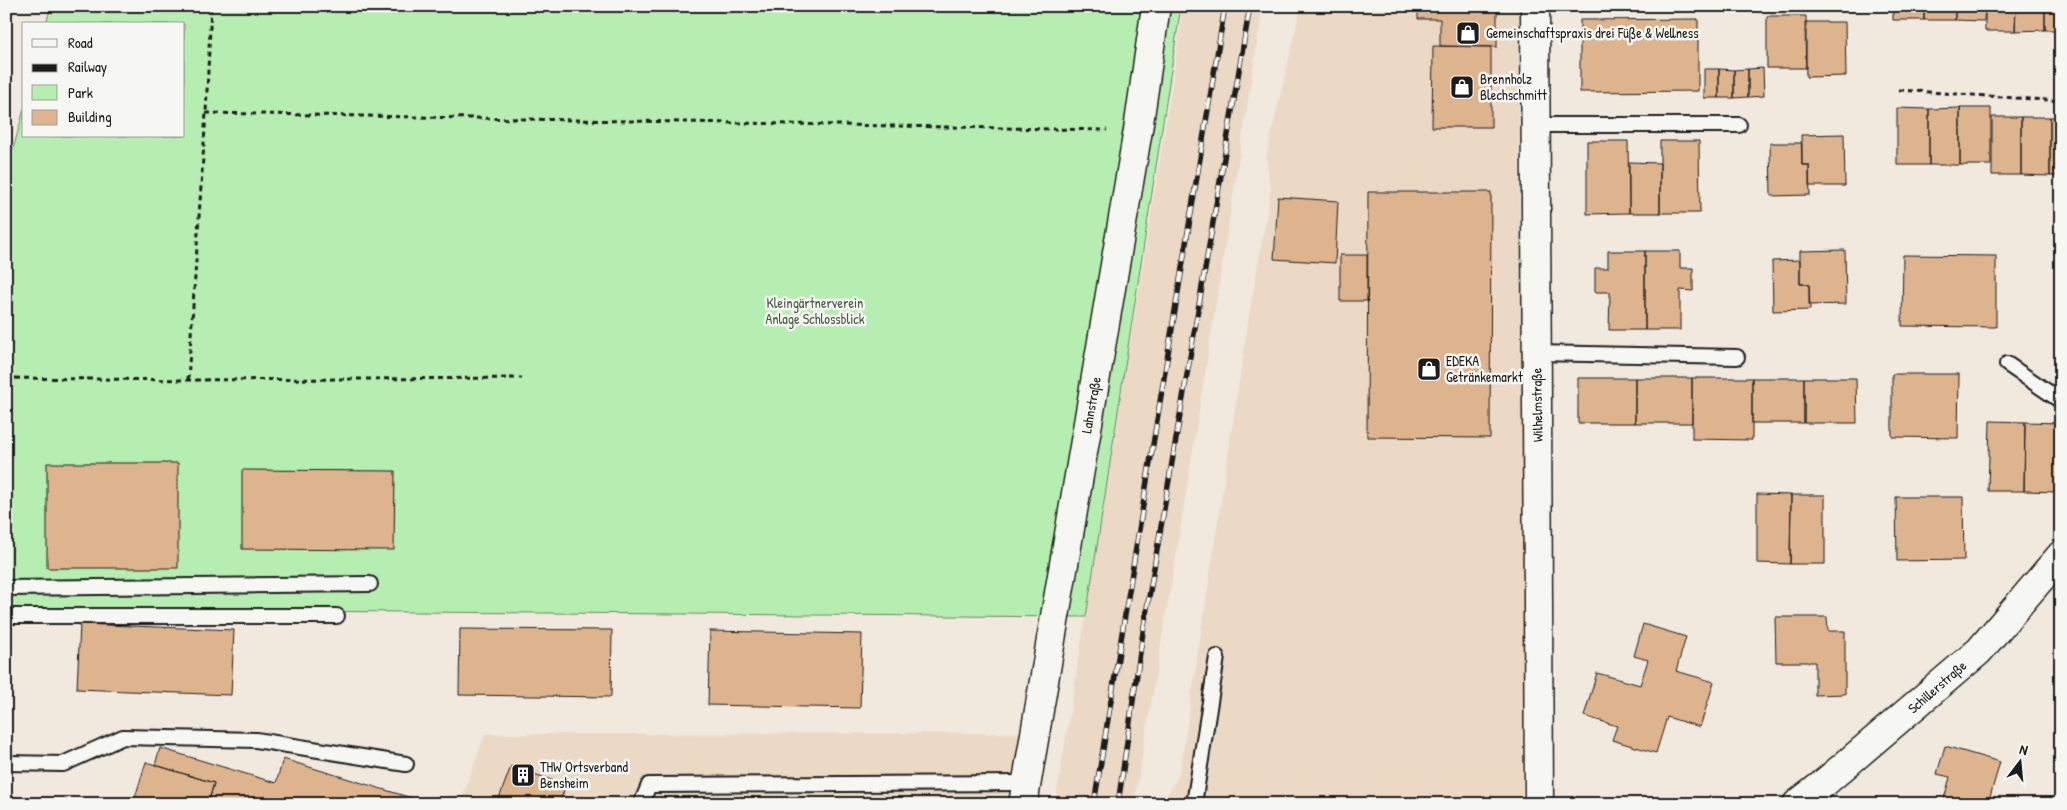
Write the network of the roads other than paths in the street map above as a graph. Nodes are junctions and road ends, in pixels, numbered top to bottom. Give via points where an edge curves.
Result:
1 (1156, 6) edge
2 (1535, 6) edge
3 (1536, 125) junction
4 (1739, 125) dead end
5 (1536, 353) junction
6 (1737, 357) dead end
7 (2008, 364) dead end
8 (2061, 401) edge
9 (2061, 555) edge
10 (370, 584) dead end
11 (6, 588) edge
12 (6, 616) edge
13 (337, 616) dead end
14 (1217, 657) dead end
15 (6, 763) edge
16 (406, 764) dead end
17 (1025, 793) edge
18 (641, 804) edge
19 (1194, 804) edge
20 (1539, 804) edge
21 (1797, 804) edge

1 - 17 street, Lahnstraße via 1138,130
2 - 3 street, Wilhelmstraße
3 - 4 lane
3 - 5 street, Wilhelmstraße
5 - 6 lane
5 - 20 street, Wilhelmstraße
7 - 8 lane
9 - 21 street, Schillerstraße via 1978,651
10 - 11 lane
12 - 13 lane
14 - 19 lane
15 - 16 lane via 63,764 123,737 256,740
17 - 18 lane via 649,785

